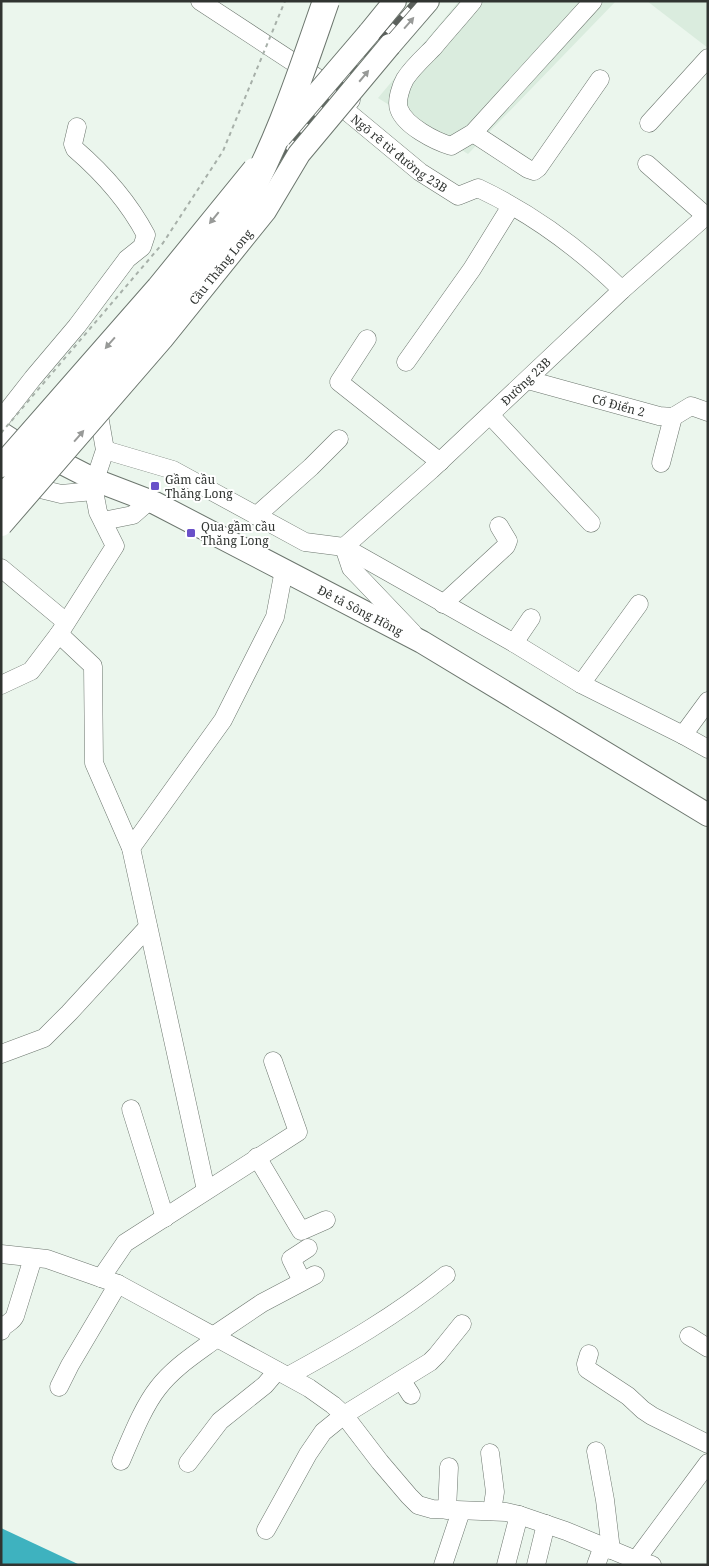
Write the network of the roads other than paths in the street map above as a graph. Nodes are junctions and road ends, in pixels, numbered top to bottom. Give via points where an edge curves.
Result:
1 (200, 1) edge
2 (326, 1) edge
3 (395, 1) edge
4 (428, 1) edge
5 (473, 1) edge
6 (593, 1) edge
7 (708, 58) edge
8 (600, 79) dead end
9 (344, 109) junction
10 (649, 123) dead end
11 (77, 127) dead end
12 (473, 133) junction
13 (647, 164) dead end
14 (512, 206) junction
15 (707, 215) edge
16 (622, 290) junction
17 (367, 339) dead end
18 (406, 362) dead end
19 (528, 380) junction
20 (708, 412) edge
21 (490, 415) junction
22 (674, 417) junction
23 (1, 419) edge
24 (1, 433) edge
25 (339, 438) dead end
26 (105, 450) junction
27 (440, 462) junction
28 (661, 463) dead end
29 (1, 466) edge
30 (1, 473) edge
31 (95, 485) junction
32 (1, 500) edge
33 (150, 500) junction
34 (256, 516) junction
35 (103, 521) junction
36 (591, 523) dead end
37 (1, 526) edge
38 (499, 526) dead end
39 (344, 547) junction
40 (1, 568) edge
41 (284, 570) junction
42 (443, 604) junction
43 (639, 604) dead end
44 (531, 618) dead end
45 (62, 628) junction
46 (422, 642) junction
47 (514, 643) junction
48 (581, 684) junction
49 (1, 685) edge
50 (708, 701) edge
51 (683, 735) junction
52 (708, 749) edge
53 (708, 815) edge
54 (131, 848) junction
55 (148, 927) junction
56 (1, 1054) edge
57 (273, 1061) dead end
58 (131, 1109) dead end
59 (257, 1157) junction
60 (206, 1190) junction
61 (166, 1218) junction
62 (326, 1220) dead end
63 (308, 1248) dead end
64 (1, 1254) edge
65 (34, 1258) junction
66 (446, 1275) dead end
67 (101, 1278) junction
68 (118, 1284) junction
69 (462, 1324) dead end
70 (1, 1331) edge
71 (689, 1336) dead end
72 (215, 1337) junction
73 (708, 1348) edge
74 (589, 1354) dead end
75 (282, 1373) junction
76 (59, 1388) dead end
77 (344, 1415) junction
78 (708, 1444) edge
79 (596, 1451) dead end
80 (490, 1453) dead end
81 (121, 1461) dead end
82 (188, 1463) dead end
83 (707, 1464) edge
84 (449, 1467) dead end
85 (454, 1510) junction
86 (492, 1511) junction
87 (519, 1515) junction
88 (546, 1524) junction
89 (266, 1530) dead end
90 (607, 1548) junction
91 (641, 1563) edge
92 (443, 1565) edge
93 (506, 1565) edge
94 (536, 1565) edge
95 (596, 1565) edge

1 - 9 street via 351,100
2 - 32 highway, Cầu Thăng Long, bridge via 266,163 221,241 170,307
3 -> 29 main road, bridge via 158,287
37 -> 4 main road, Cầu Thăng Long, bridge via 162,339 266,211 298,154
5 - 12 street via 405,80 399,108 419,130 436,141 451,146
6 - 12 street
7 - 10 street
8 - 12 street via 534,171
9 - 14 street, Ngõ rẽ từ đường 23B via 420,172 458,196 478,188
9 - 26 street via 102,394 97,403
11 - 23 street via 75,149 119,193 146,235 142,247 127,259
13 - 15 street
14 - 16 street, Ngõ rẽ từ đường 23B via 593,262
14 - 18 street
15 - 16 street, Đường 23B
16 - 19 street, Đường 23B
17 - 27 street via 339,382
19 - 21 street, Đường 23B
19 - 22 street, Cổ Điển 2 via 659,416
20 - 22 street via 691,406
21 - 27 street, Đường 23B
21 - 36 street
22 - 28 street
24 - 31 main road, Đê tả Sông Hồng via 35,455 54,459
25 - 34 street
26 - 31 street
26 - 34 street via 173,470
27 - 39 street, Đường 23B
30 - 31 street via 16,482 61,494
31 - 33 main road, Đê tả Sông Hồng
31 - 35 street via 98,512
33 - 35 street via 133,515
33 - 41 main road, Đê tả Sông Hồng
34 - 39 street via 305,542
35 - 45 street via 115,546
38 - 42 street via 508,541 506,546
39 - 42 street
39 - 46 street via 351,568
40 - 45 street
41 - 46 main road, Đê tả Sông Hồng
41 - 54 street via 275,617 222,720
42 - 47 street
43 - 48 street
44 - 47 street
45 - 49 street via 31,671
45 - 54 street via 93,666 94,763
46 - 53 main road, Đê tả Sông Hồng
47 - 48 street
48 - 51 street
50 - 51 street
51 - 52 street
54 - 55 street
55 - 56 street via 44,1038
55 - 60 street
57 - 59 street via 298,1132
58 - 61 street
59 - 60 street
59 - 62 street via 299,1230
60 - 61 street
61 - 67 street via 125,1243
63 - 72 street via 291,1260 309,1278 262,1303
64 - 65 street
65 - 67 street via 47,1259
65 - 70 street via 15,1316
66 - 75 street via 416,1300 353,1340
67 - 68 street
68 - 72 street
68 - 76 street
69 - 77 street via 406,1388
71 - 73 street
72 - 75 street
72 - 81 street via 157,1388
74 - 78 street via 586,1366 589,1371 628,1396 643,1410
75 - 77 street via 325,1399
75 - 82 street via 220,1422
77 - 85 street via 418,1505
77 - 89 street via 323,1432 308,1454
79 - 90 street via 605,1500
80 - 86 street via 495,1492
83 - 91 street
84 - 85 street
85 - 86 street
85 - 92 street
86 - 87 street
87 - 88 street
87 - 93 street
88 - 90 street
88 - 94 street
90 - 91 street
90 - 95 street

